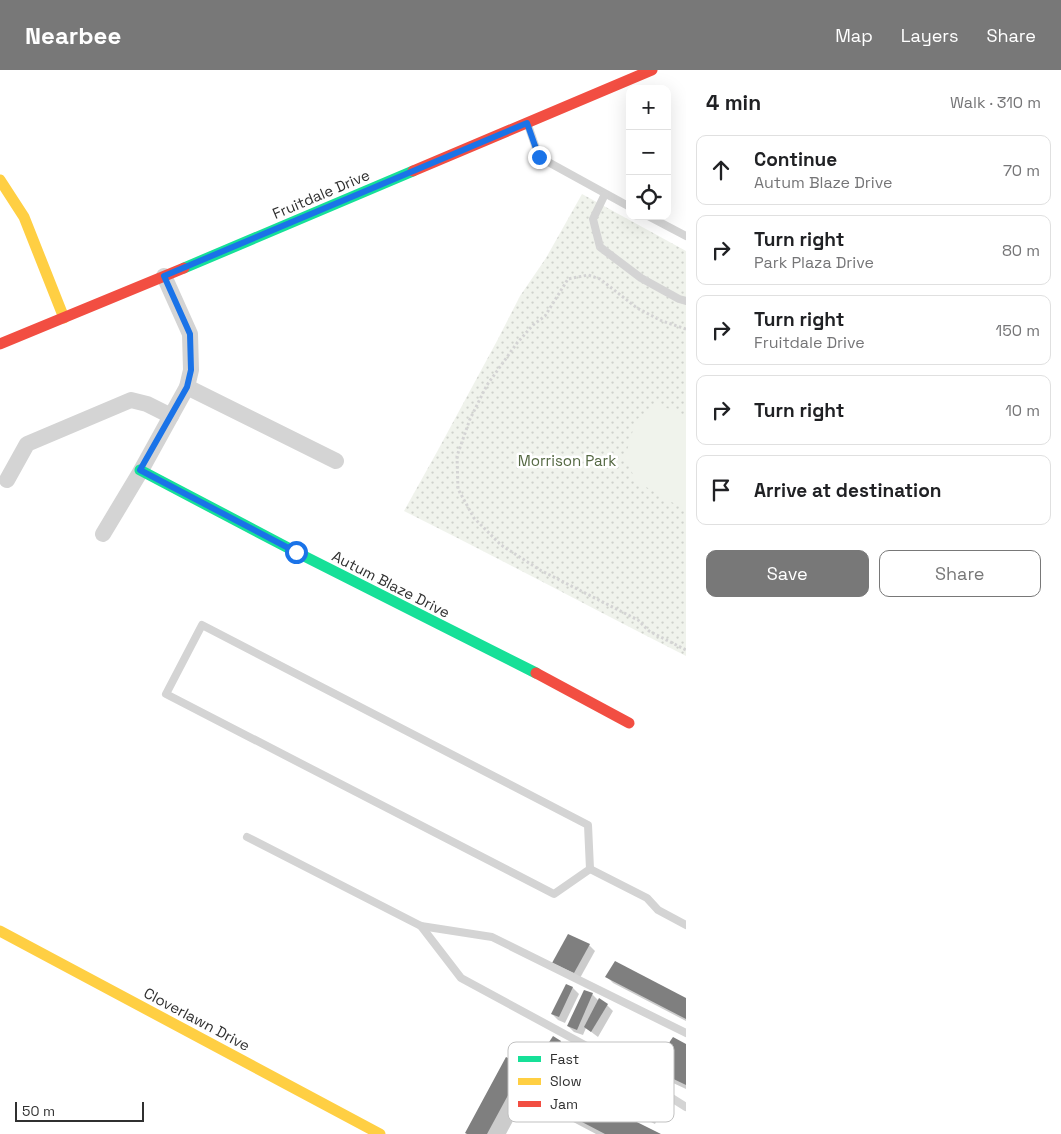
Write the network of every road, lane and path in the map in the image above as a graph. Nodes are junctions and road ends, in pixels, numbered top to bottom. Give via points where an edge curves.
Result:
1 (652, 70) edge
2 (527, 123) junction
3 (0, 180) edge
4 (604, 194) junction
5 (626, 205) edge
6 (656, 220) edge
7 (686, 236) edge
8 (164, 276) junction
9 (686, 301) edge
10 (64, 318) junction
11 (686, 329) edge
12 (0, 344) edge
13 (187, 387) junction
14 (171, 416) junction
15 (336, 461) dead end
16 (140, 470) junction
17 (7, 480) dead end
18 (103, 534) dead end
19 (686, 650) edge
20 (629, 723) dead end
21 (247, 837) dead end
22 (590, 869) junction
23 (686, 925) edge
24 (421, 926) junction
25 (0, 931) edge
26 (686, 1033) edge
27 (579, 1042) edge
28 (674, 1100) edge
29 (686, 1108) edge
30 (380, 1134) edge

1 - 2 street, Fruitdale Drive
2 - 4 lane via 539,157
2 - 8 street, Fruitdale Drive
3 - 10 street via 24,217
4 - 5 lane
4 - 9 lane via 592,219 600,246 641,278
6 - 7 lane
8 - 10 street, Fruitdale Drive
8 - 13 street via 190,334 191,370
10 - 12 street, Fruitdale Drive
11 - 19 path via 637,308 600,279 588,275 568,279 545,316 517,343 487,385 457,456 458,489 474,518 501,545
13 - 14 street
13 - 15 street
14 - 16 street
14 - 17 street via 131,400 27,444
16 - 18 street
16 - 20 street, Autum Blaze Drive
21 - 24 lane
22 - 22 lane via 588,825 202,625 166,694 554,894
22 - 23 lane via 647,898 658,910
24 - 26 lane via 492,936
24 - 27 lane via 461,978
25 - 30 street, Cloverlawn Drive
28 - 29 lane

